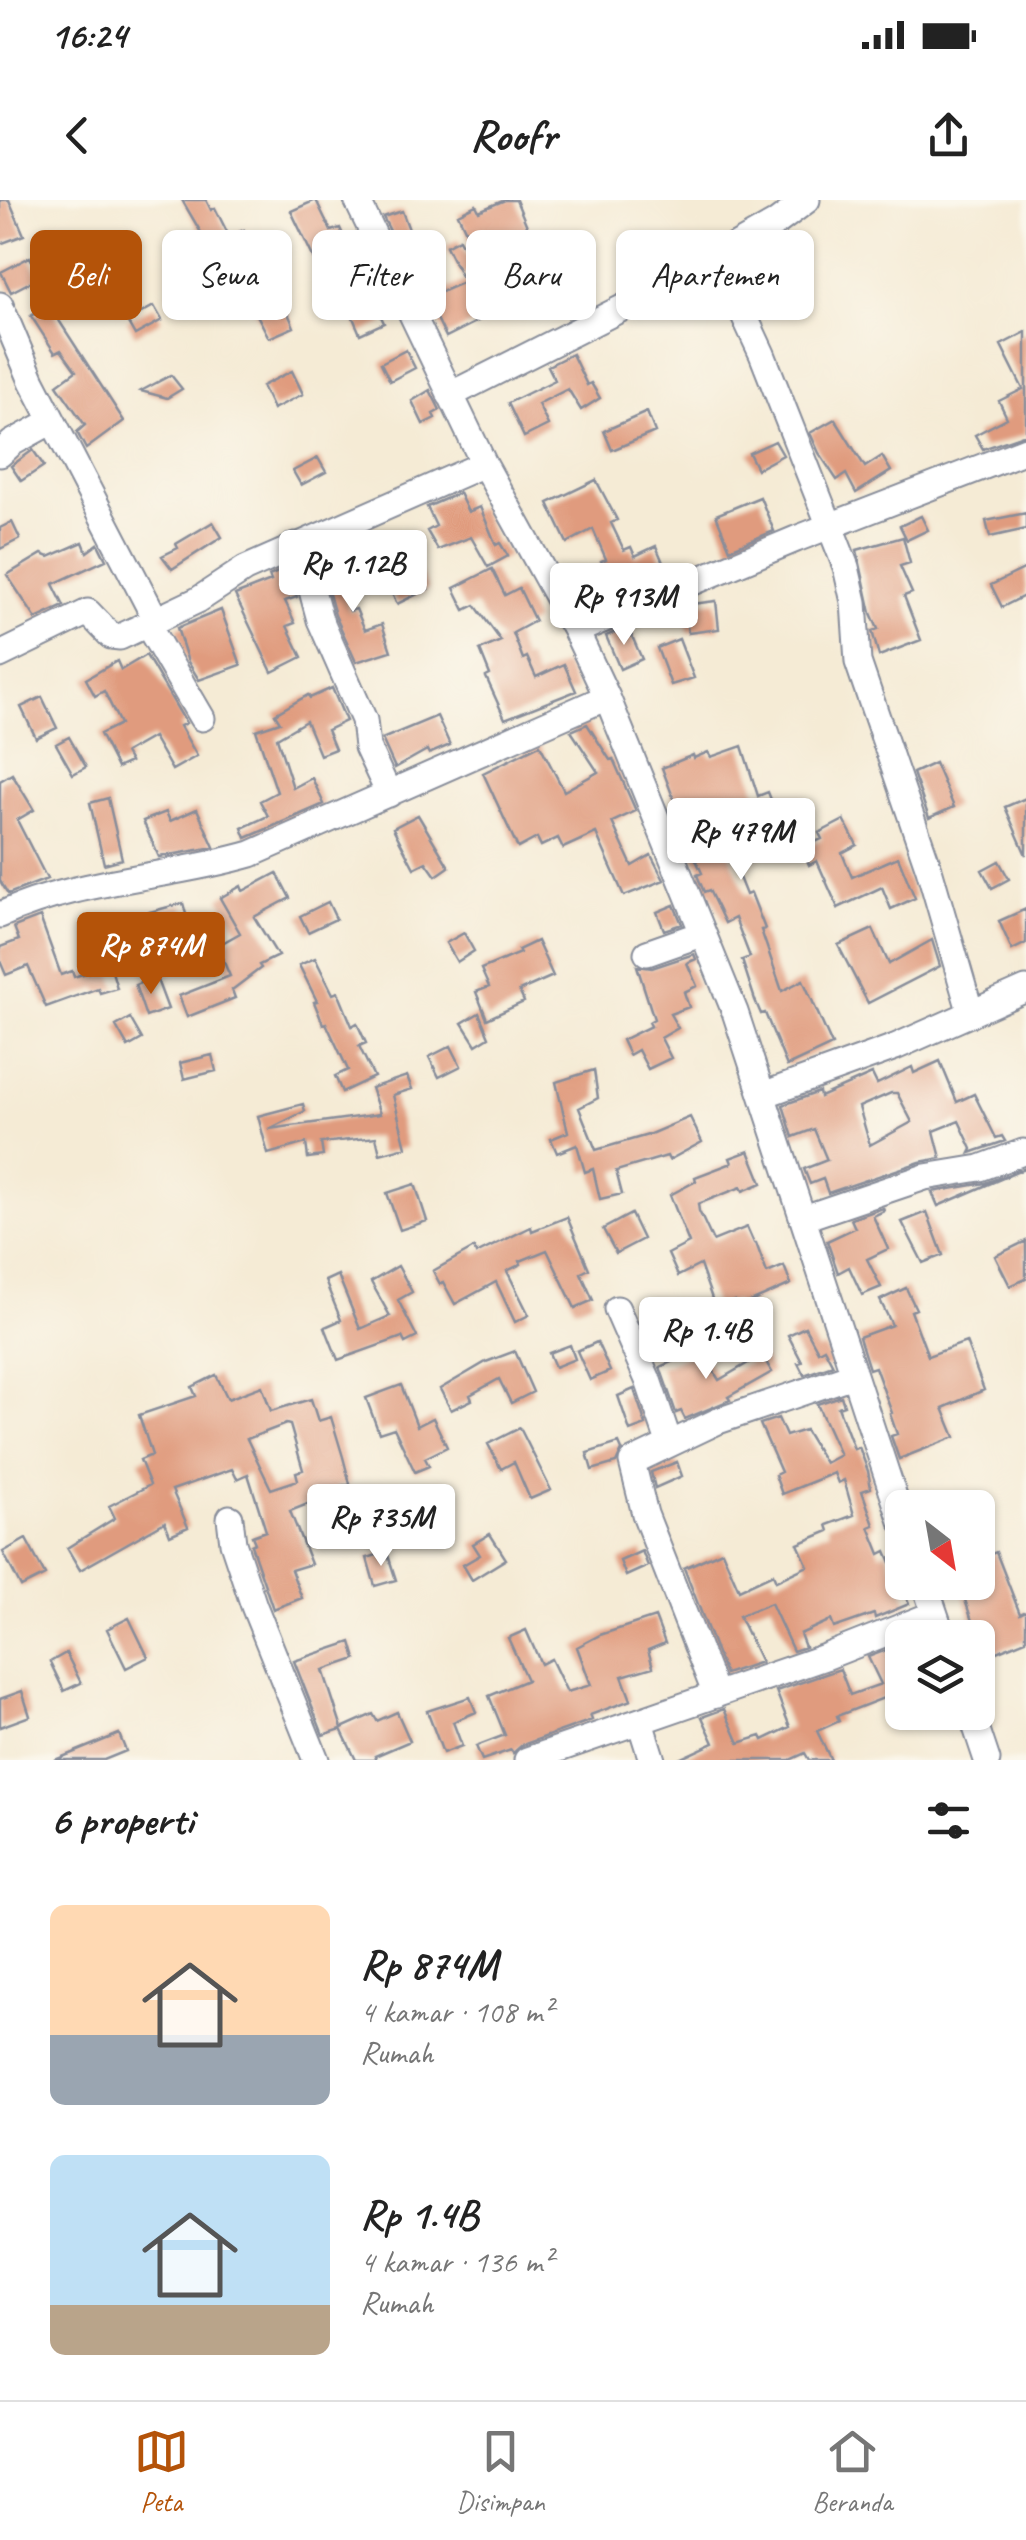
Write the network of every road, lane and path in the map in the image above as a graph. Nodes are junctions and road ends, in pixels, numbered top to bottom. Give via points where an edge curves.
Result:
1 (358, 200) edge
2 (807, 200) edge
3 (763, 230) edge
4 (0, 305) edge
5 (616, 309) edge
6 (746, 320) edge
7 (450, 395) junction
8 (52, 421) junction
9 (1026, 450) edge
10 (0, 454) edge
11 (484, 464) junction
12 (829, 527) junction
13 (295, 545) junction
14 (152, 622) junction
15 (576, 631) junction
16 (0, 656) edge
17 (607, 697) junction
18 (202, 718) dead end
19 (389, 794) junction
20 (0, 915) edge
21 (701, 934) junction
22 (647, 953) dead end
23 (1026, 989) edge
24 (972, 1014) junction
25 (763, 1095) junction
26 (1024, 1152) dead end
27 (804, 1218) junction
28 (617, 1309) dead end
29 (852, 1375) junction
30 (669, 1442) junction
31 (892, 1490) edge
32 (230, 1518) dead end
33 (885, 1640) edge
34 (716, 1694) junction
35 (640, 1722) junction
36 (977, 1730) edge
37 (316, 1760) edge
38 (527, 1760) edge
39 (652, 1760) edge
40 (987, 1760) edge

1 - 7 street
2 - 3 street
4 - 8 street
5 - 7 street
6 - 12 street
7 - 11 street
8 - 10 street
8 - 14 street
9 - 12 street
11 - 13 street
11 - 15 street
12 - 15 street
12 - 24 street via 846,567 871,710
13 - 14 street
13 - 19 street
14 - 16 street via 115,638 92,614 82,613
14 - 18 street
15 - 17 street
17 - 19 street
17 - 21 street
19 - 20 street via 250,854 75,889
21 - 22 street
21 - 25 street
23 - 24 street
24 - 25 street
25 - 27 street
26 - 27 street
27 - 29 street
28 - 30 street
29 - 30 street
29 - 31 street
30 - 34 street via 636,1459 632,1469
32 - 37 street via 254,1606
33 - 34 street
34 - 35 street
35 - 38 street
35 - 39 street
36 - 40 street

